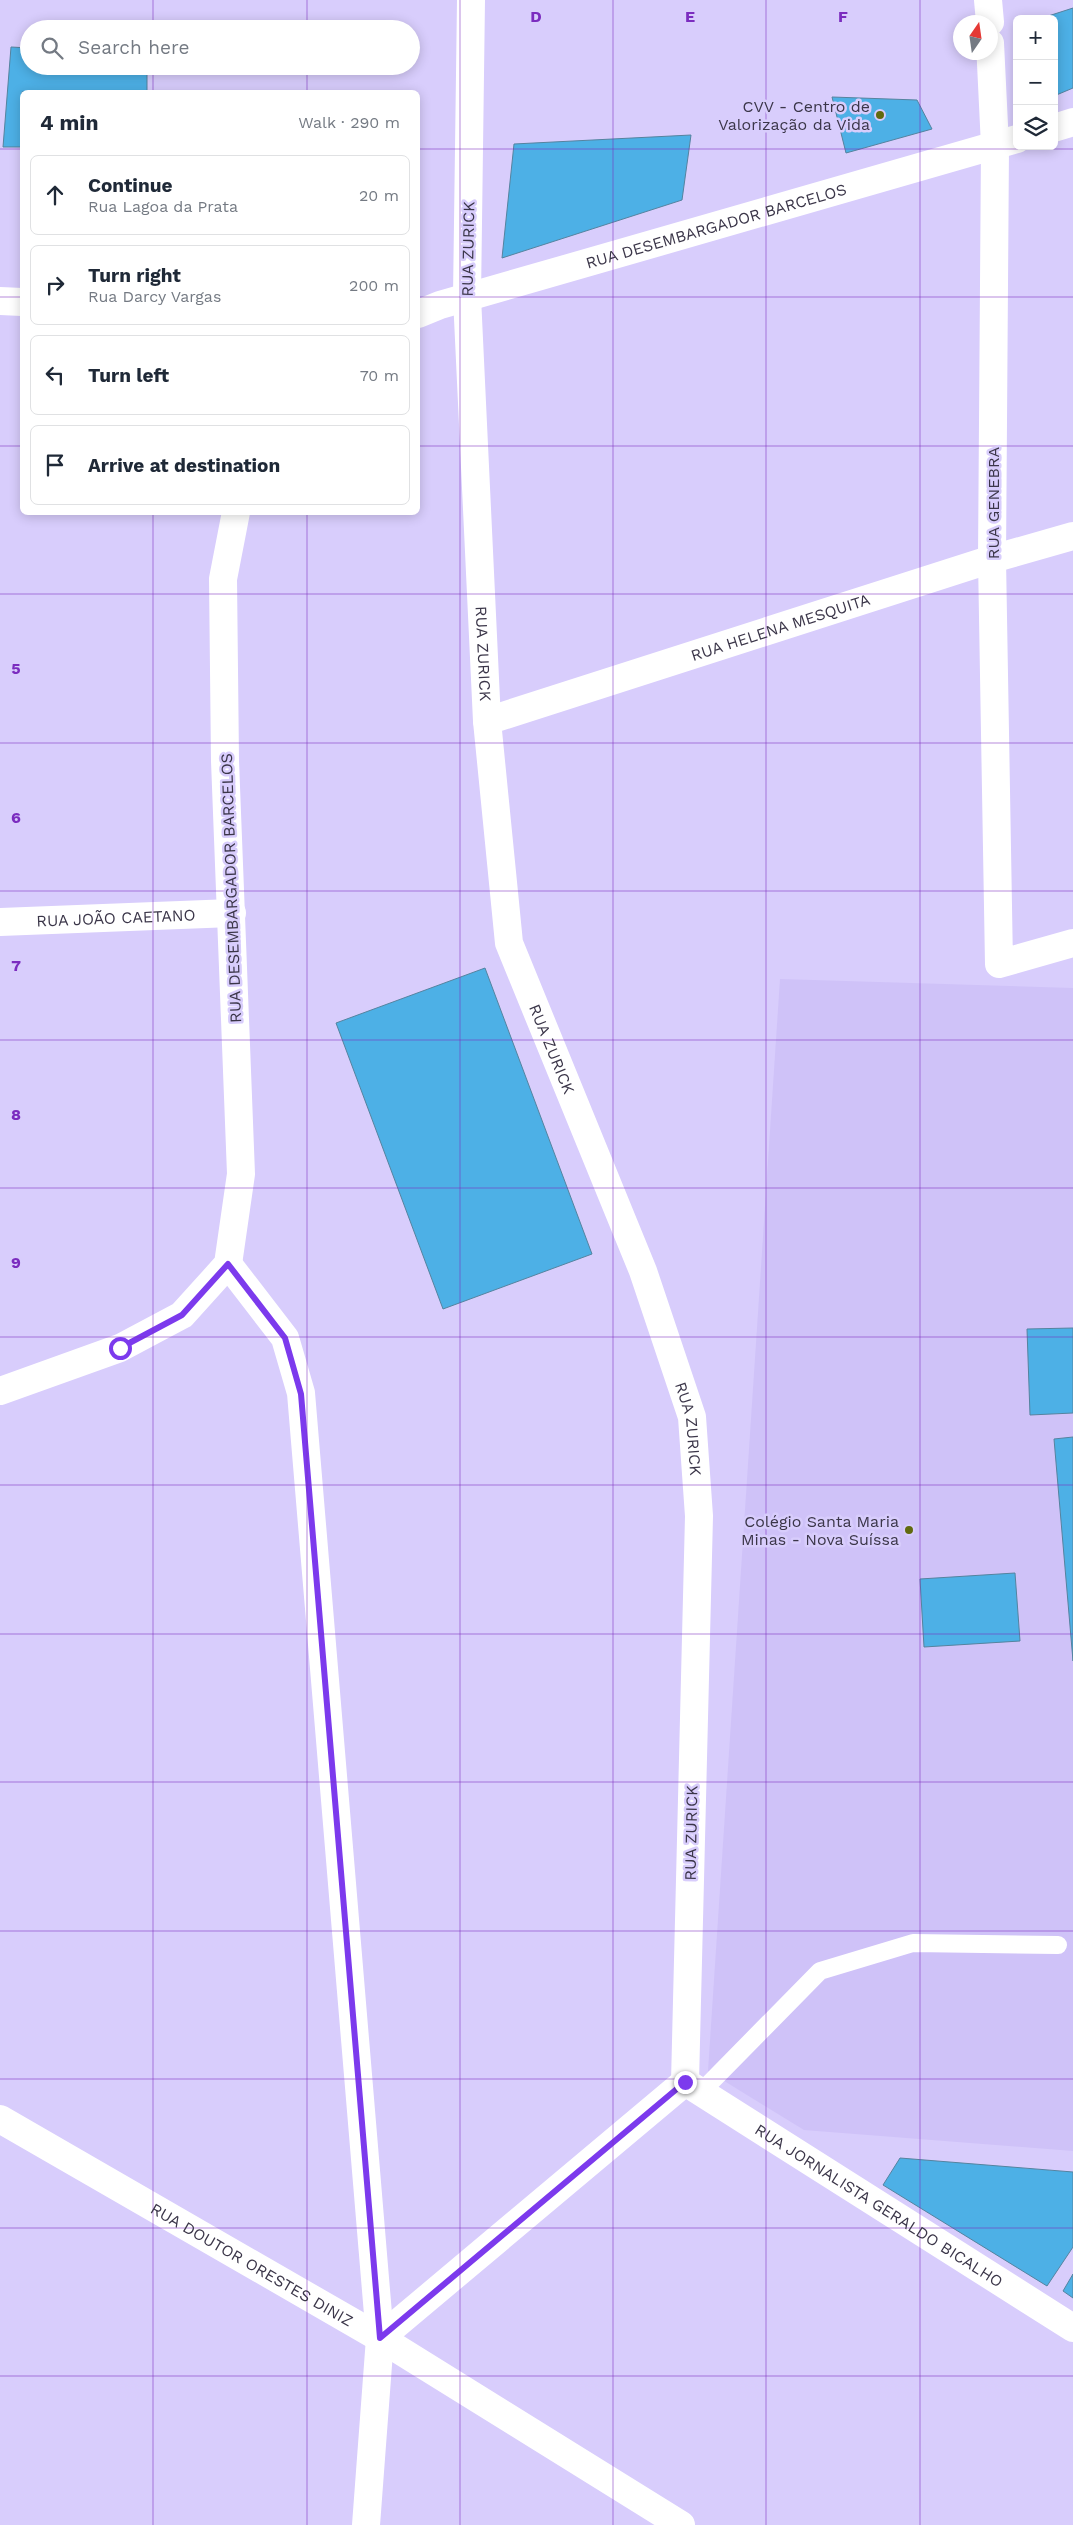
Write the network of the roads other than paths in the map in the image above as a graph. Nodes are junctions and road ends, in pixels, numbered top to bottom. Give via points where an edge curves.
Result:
1 (471, 0) edge
2 (988, 0) edge
3 (989, 15) edge
4 (993, 60) edge
5 (1073, 122) edge
6 (1058, 127) edge
7 (1006, 143) edge
8 (467, 297) junction
9 (0, 301) edge
10 (20, 302) edge
11 (425, 308) edge
12 (235, 515) edge
13 (1073, 536) edge
14 (992, 559) junction
15 (487, 721) junction
16 (232, 913) junction
17 (0, 922) edge
18 (1073, 943) edge
19 (228, 1264) junction
20 (0, 1391) edge
21 (1058, 1945) dead end
22 (693, 2087) junction
23 (0, 2119) edge
24 (1073, 2328) edge
25 (380, 2338) junction
26 (366, 2525) edge
27 (681, 2525) edge

1 - 8 street, RUA ZURICK
2 - 3 street
4 - 7 street, RUA GENEBRA
5 - 6 street
7 - 8 street, RUA DESEMBARGADOR BARCELOS
7 - 14 street, RUA GENEBRA
8 - 11 street, RUA DESEMBARGADOR BARCELOS
8 - 15 street, RUA ZURICK
9 - 10 street
12 - 16 street, RUA DESEMBARGADOR BARCELOS via 223,579 225,761
13 - 14 street, RUA HELENA MESQUITA
14 - 15 street, RUA HELENA MESQUITA
14 - 18 street, RUA GENEBRA via 999,964
15 - 22 street, RUA ZURICK via 509,943 643,1271 692,1417 699,1516
16 - 17 street, RUA JOÃO CAETANO
16 - 19 street, RUA DESEMBARGADOR BARCELOS via 241,1174
19 - 20 street via 182,1315 120,1348
19 - 25 street via 285,1338 301,1394
21 - 22 lane via 913,1943 820,1971
22 - 24 street, RUA JORNALISTA GERALDO BICALHO
22 - 25 street
23 - 25 street, RUA DOUTOR ORESTES DINIZ
25 - 26 street
25 - 27 street, RUA DOUTOR ORESTES DINIZ

